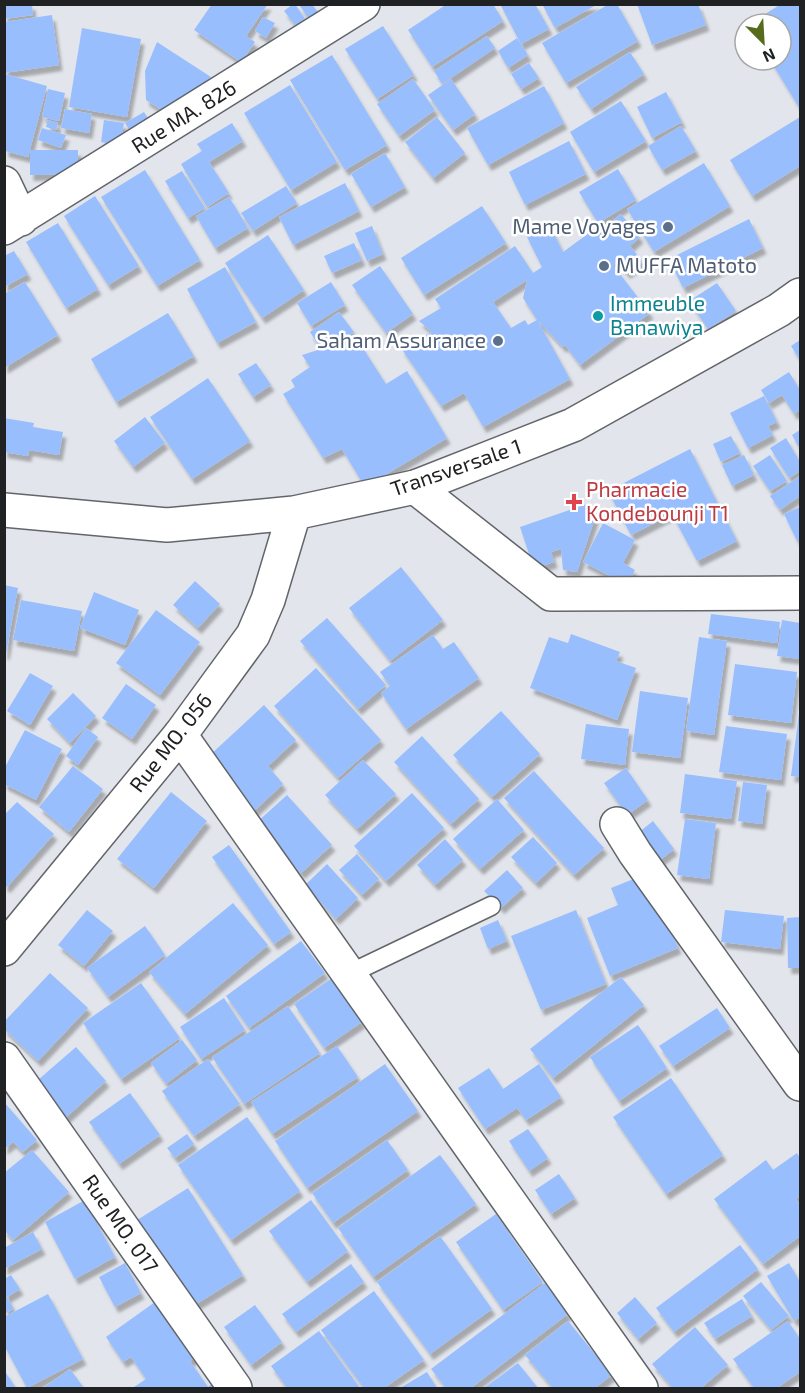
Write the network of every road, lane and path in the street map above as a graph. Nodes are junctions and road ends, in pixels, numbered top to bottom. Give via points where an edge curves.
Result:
1 (363, 4) edge
2 (4, 183) edge
3 (13, 224) edge
4 (801, 295) edge
5 (415, 487) junction
6 (4, 510) edge
7 (294, 513) junction
8 (801, 593) edge
9 (180, 735) junction
10 (617, 824) dead end
11 (491, 906) dead end
12 (11, 934) edge
13 (349, 974) junction
14 (4, 1059) edge
15 (801, 1084) edge
16 (235, 1389) edge
17 (641, 1389) edge

1 - 3 street, Rue MA. 826
2 - 3 street
4 - 5 street, Transversale 1 via 573,426
5 - 7 street, Transversale 1
5 - 8 street via 551,594
6 - 7 street, Transversale 1 via 167,525
7 - 9 street, Rue MO. 056 via 268,600 253,635
9 - 12 street, Rue MO. 056
9 - 13 street
10 - 15 street
11 - 13 lane
13 - 17 street
14 - 16 street, Rue MO. 017

